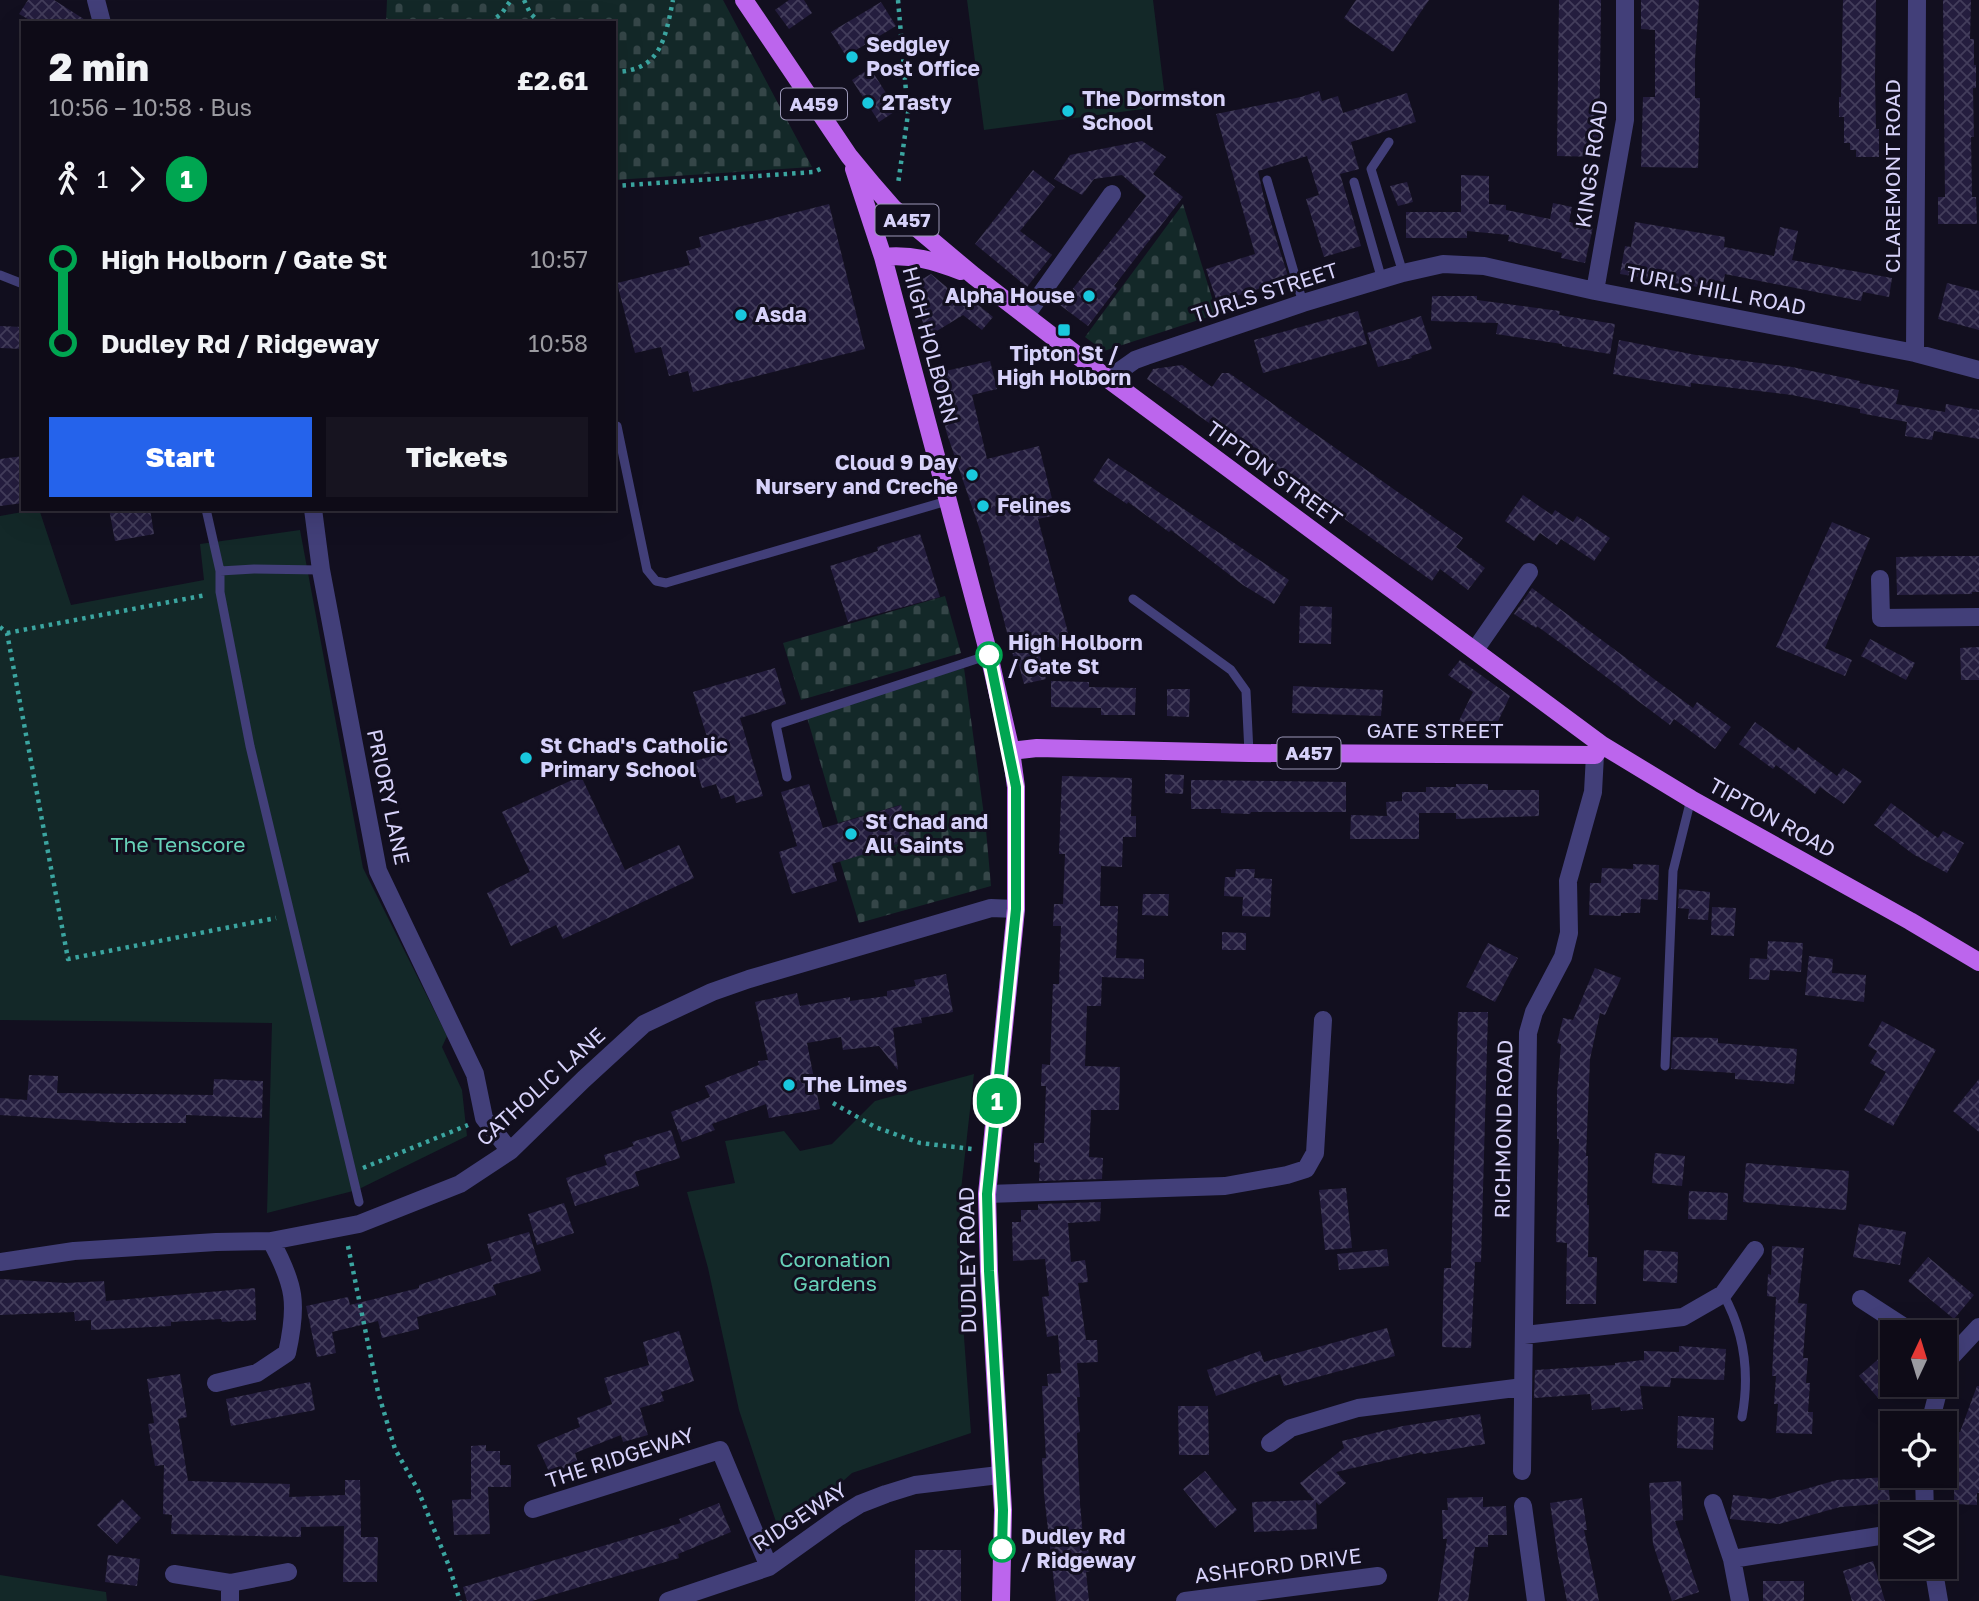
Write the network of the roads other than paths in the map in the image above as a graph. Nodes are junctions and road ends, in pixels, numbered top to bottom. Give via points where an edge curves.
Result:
1 (96, 0) edge
2 (744, 0) edge
3 (1625, 0) edge
4 (1917, 0) edge
5 (101, 21) edge
6 (1389, 142) dead end
7 (849, 156) junction
8 (1267, 180) dead end
9 (1354, 182) dead end
10 (1112, 194) dead end
11 (883, 257) junction
12 (1443, 264) joint
13 (1403, 273) junction
14 (0, 275) edge
15 (974, 276) junction
16 (1382, 279) junction
17 (21, 283) edge
18 (1595, 291) junction
19 (1303, 303) junction
20 (1026, 315) junction
21 (1915, 353) junction
22 (1979, 370) edge
23 (1108, 379) junction
24 (617, 426) dead end
25 (947, 501) junction
26 (206, 511) edge
27 (313, 511) edge
28 (321, 570) junction
29 (220, 571) junction
30 (1530, 572) dead end
31 (1880, 579) dead end
32 (1133, 599) dead end
33 (1979, 617) edge
34 (1475, 650) junction
35 (989, 655) junction
36 (1548, 706) joint
37 (1599, 750) junction
38 (1010, 751) junction
39 (1249, 753) junction
40 (787, 776) dead end
41 (1691, 799) junction
42 (1016, 909) junction
43 (1977, 957) edge
44 (1323, 1020) dead end
45 (1665, 1066) dead end
46 (510, 1151) junction
47 (987, 1194) junction
48 (359, 1202) dead end
49 (271, 1241) junction
50 (1755, 1250) dead end
51 (0, 1262) edge
52 (1723, 1294) junction
53 (1861, 1299) dead end
54 (1893, 1320) edge
55 (1979, 1327) edge
56 (1524, 1335) junction
57 (1957, 1350) edge
58 (215, 1383) dead end
59 (1523, 1387) junction
60 (1742, 1417) dead end
61 (1270, 1443) dead end
62 (1522, 1471) dead end
63 (999, 1475) junction
64 (1713, 1503) dead end
65 (1523, 1506) dead end
66 (533, 1509) dead end
67 (1880, 1536) edge
68 (1732, 1559) junction
69 (769, 1567) junction
70 (288, 1572) dead end
71 (174, 1574) dead end
72 (1378, 1576) dead end
73 (1935, 1579) edge
74 (230, 1592) edge
75 (697, 1596) edge
76 (668, 1601) edge
77 (1001, 1601) edge
78 (1185, 1601) edge
79 (1536, 1601) edge
80 (1740, 1601) edge
81 (1939, 1601) edge

1 - 5 street
2 - 7 main road, A459
3 - 18 street, KINGS ROAD via 1625,120
4 - 21 street, CLAREMONT ROAD
6 - 13 lane via 1371,169
7 - 11 main road, HIGH HOLBORN / A459
7 - 15 main road, TIPTON STREET / A457 via 893,208
8 - 19 lane
9 - 16 lane
10 - 20 street
11 - 15 main road, TIPTON STREET / A457 via 933,260
11 - 25 main road, HIGH HOLBORN / A459
12 - 13 street, TURLS STREET
12 - 18 street, TURLS HILL ROAD via 1484,266
13 - 16 street, TURLS STREET
14 - 17 lane
15 - 20 main road, TIPTON STREET / A457
16 - 19 street, TURLS STREET
18 - 21 street, TURLS HILL ROAD
19 - 23 street, TURLS STREET via 1135,360
20 - 23 main road, TIPTON STREET / A457
21 - 22 street, TURLS HILL ROAD
23 - 34 main road, TIPTON STREET / A457
24 - 25 lane via 647,570 656,581 666,583
25 - 35 main road, HIGH HOLBORN / A459
26 - 29 lane
27 - 28 street, PRIORY LANE
28 - 29 lane
28 - 46 street, PRIORY LANE via 378,871 475,1074 484,1118
29 - 48 lane via 220,592 250,746
30 - 34 street
31 - 33 street via 1881,618
32 - 39 lane via 1231,670 1246,691
34 - 36 main road, TIPTON STREET / A457
35 - 38 main road, HIGH HOLBORN / A459
35 - 40 lane via 775,725
36 - 37 main road, TIPTON ROAD / A457
37 - 39 main road, GATE STREET / A457
37 - 41 main road, TIPTON ROAD / A457
37 - 56 street, RICHMOND ROAD via 1593,792 1568,881 1569,933 1563,957 1528,1033
38 - 39 main road, GATE STREET / A457
38 - 42 main road, DUDLEY ROAD / A459 via 1016,787
41 - 43 main road, TIPTON ROAD / A457
41 - 45 lane via 1673,871
42 - 46 street, CATHOLIC LANE via 991,908 808,960 712,992 667,1013 645,1024
42 - 47 main road, DUDLEY ROAD / A459
44 - 47 street via 1315,1153 1306,1169 1225,1186
46 - 49 street, CATHOLIC LANE via 460,1184 359,1224
47 - 63 main road, DUDLEY ROAD / A459
49 - 51 street, CATHOLIC LANE via 74,1251
49 - 58 street via 285,1266 295,1303 287,1353 257,1373
50 - 52 street
52 - 56 street via 1683,1317
52 - 60 lane via 1734,1312 1747,1369
53 - 54 street
55 - 57 street
56 - 59 street, RICHMOND ROAD
59 - 61 street via 1358,1408 1291,1428
59 - 62 street, RICHMOND ROAD
63 - 69 street, RIDGEWAY via 915,1485 886,1494 839,1517
63 - 77 main road, DUDLEY ROAD / A459
64 - 68 street
65 - 79 street
66 - 69 street, THE RIDGEWAY via 720,1450
67 - 68 street
68 - 80 street
69 - 75 street, RIDGEWAY
70 - 74 street
71 - 74 street
72 - 78 street, ASHFORD DRIVE
73 - 81 street
75 - 76 street, RIDGEWAY

